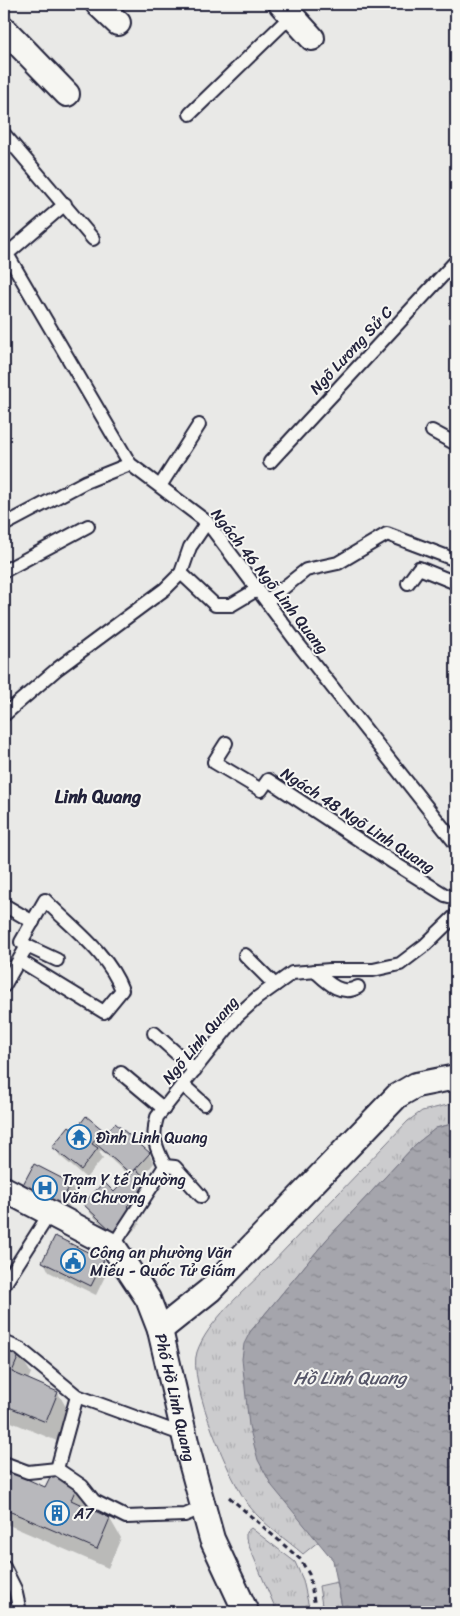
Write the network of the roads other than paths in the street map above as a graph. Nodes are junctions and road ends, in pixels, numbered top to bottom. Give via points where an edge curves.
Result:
1 (98, 4) edge
2 (286, 10) edge
3 (118, 24) dead end
4 (4, 30) edge
5 (312, 38) dead end
6 (67, 94) dead end
7 (190, 114) dead end
8 (4, 134) edge
9 (65, 204) junction
10 (94, 239) dead end
11 (456, 261) edge
12 (199, 425) dead end
13 (432, 431) dead end
14 (456, 444) edge
15 (270, 462) dead end
16 (130, 464) junction
17 (160, 486) junction
18 (207, 522) junction
19 (4, 525) edge
20 (88, 526) dead end
21 (442, 555) junction
22 (456, 560) edge
23 (4, 571) edge
24 (181, 573) junction
25 (434, 573) junction
26 (408, 583) dead end
27 (456, 583) edge
28 (258, 589) junction
29 (267, 601) junction
30 (4, 715) edge
31 (226, 743) dead end
32 (456, 844) edge
33 (456, 898) edge
34 (4, 906) edge
35 (456, 915) edge
36 (33, 922) junction
37 (27, 946) junction
38 (245, 955) dead end
39 (18, 960) junction
40 (57, 960) dead end
41 (315, 971) junction
42 (275, 985) junction
43 (4, 986) edge
44 (358, 987) dead end
45 (154, 1033) dead end
46 (195, 1070) junction
47 (121, 1072) dead end
48 (456, 1076) edge
49 (184, 1085) junction
50 (204, 1104) dead end
51 (164, 1109) junction
52 (165, 1166) junction
53 (4, 1189) edge
54 (201, 1196) dead end
55 (50, 1213) junction
56 (113, 1246) junction
57 (4, 1284) edge
58 (160, 1330) junction
59 (4, 1342) edge
60 (78, 1396) junction
61 (184, 1435) junction
62 (4, 1463) edge
63 (57, 1469) junction
64 (204, 1507) junction
65 (4, 1567) edge
66 (20, 1612) edge
67 (246, 1612) edge

1 - 3 street
2 - 5 street
2 - 7 lane
4 - 6 street
8 - 9 lane
9 - 10 lane
9 - 16 lane, Ngách 46 Ngõ Linh Quang via 6,254
11 - 15 lane, Ngõ Lương Sử C
12 - 17 lane
13 - 14 lane
16 - 17 lane, Ngách 46 Ngõ Linh Quang
16 - 19 lane via 85,482
17 - 18 lane, Ngách 46 Ngõ Linh Quang
18 - 24 lane via 190,547
18 - 28 lane, Ngách 46 Ngõ Linh Quang
20 - 23 lane
21 - 22 lane
21 - 25 lane
21 - 29 lane via 387,534 338,563 306,570
24 - 28 lane via 216,605 231,606
24 - 30 lane via 165,589 57,669
25 - 26 lane via 419,568
25 - 27 lane
28 - 29 lane, Ngách 46 Ngõ Linh Quang
29 - 32 lane, Ngách 46 Ngõ Linh Quang
31 - 33 lane, Ngách 48 Ngõ Linh Quang via 214,762 261,790 268,780 394,863 445,895
34 - 36 lane
35 - 41 lane, Ngõ Linh Quang via 400,964 373,970
36 - 37 lane via 21,942
36 - 39 lane via 45,900 104,958 122,990 104,1012
37 - 39 lane
37 - 40 lane
38 - 42 lane
39 - 43 lane
41 - 42 lane, Ngõ Linh Quang via 292,973
41 - 44 lane via 343,991
42 - 46 lane, Ngõ Linh Quang via 237,1016
45 - 46 lane
46 - 49 lane, Ngõ Linh Quang
47 - 51 lane
48 - 58 street, Phố Hồ Linh Quang via 416,1085 397,1096 210,1290
49 - 50 lane
49 - 51 lane, Ngõ Linh Quang
51 - 52 lane, Ngõ Linh Quang via 157,1117 153,1131 154,1144
52 - 54 lane via 176,1167
52 - 56 lane
53 - 55 street
55 - 56 street
55 - 57 lane
56 - 58 street via 148,1298
58 - 61 street, Phố Hồ Linh Quang
59 - 60 lane via 20,1349
60 - 61 lane
60 - 63 lane
61 - 64 street, Phố Hồ Linh Quang
62 - 63 lane via 28,1472
63 - 64 lane via 82,1486 94,1501 126,1517 180,1515
64 - 67 street, Phố Hồ Linh Quang via 212,1539
65 - 66 lane via 15,1589

